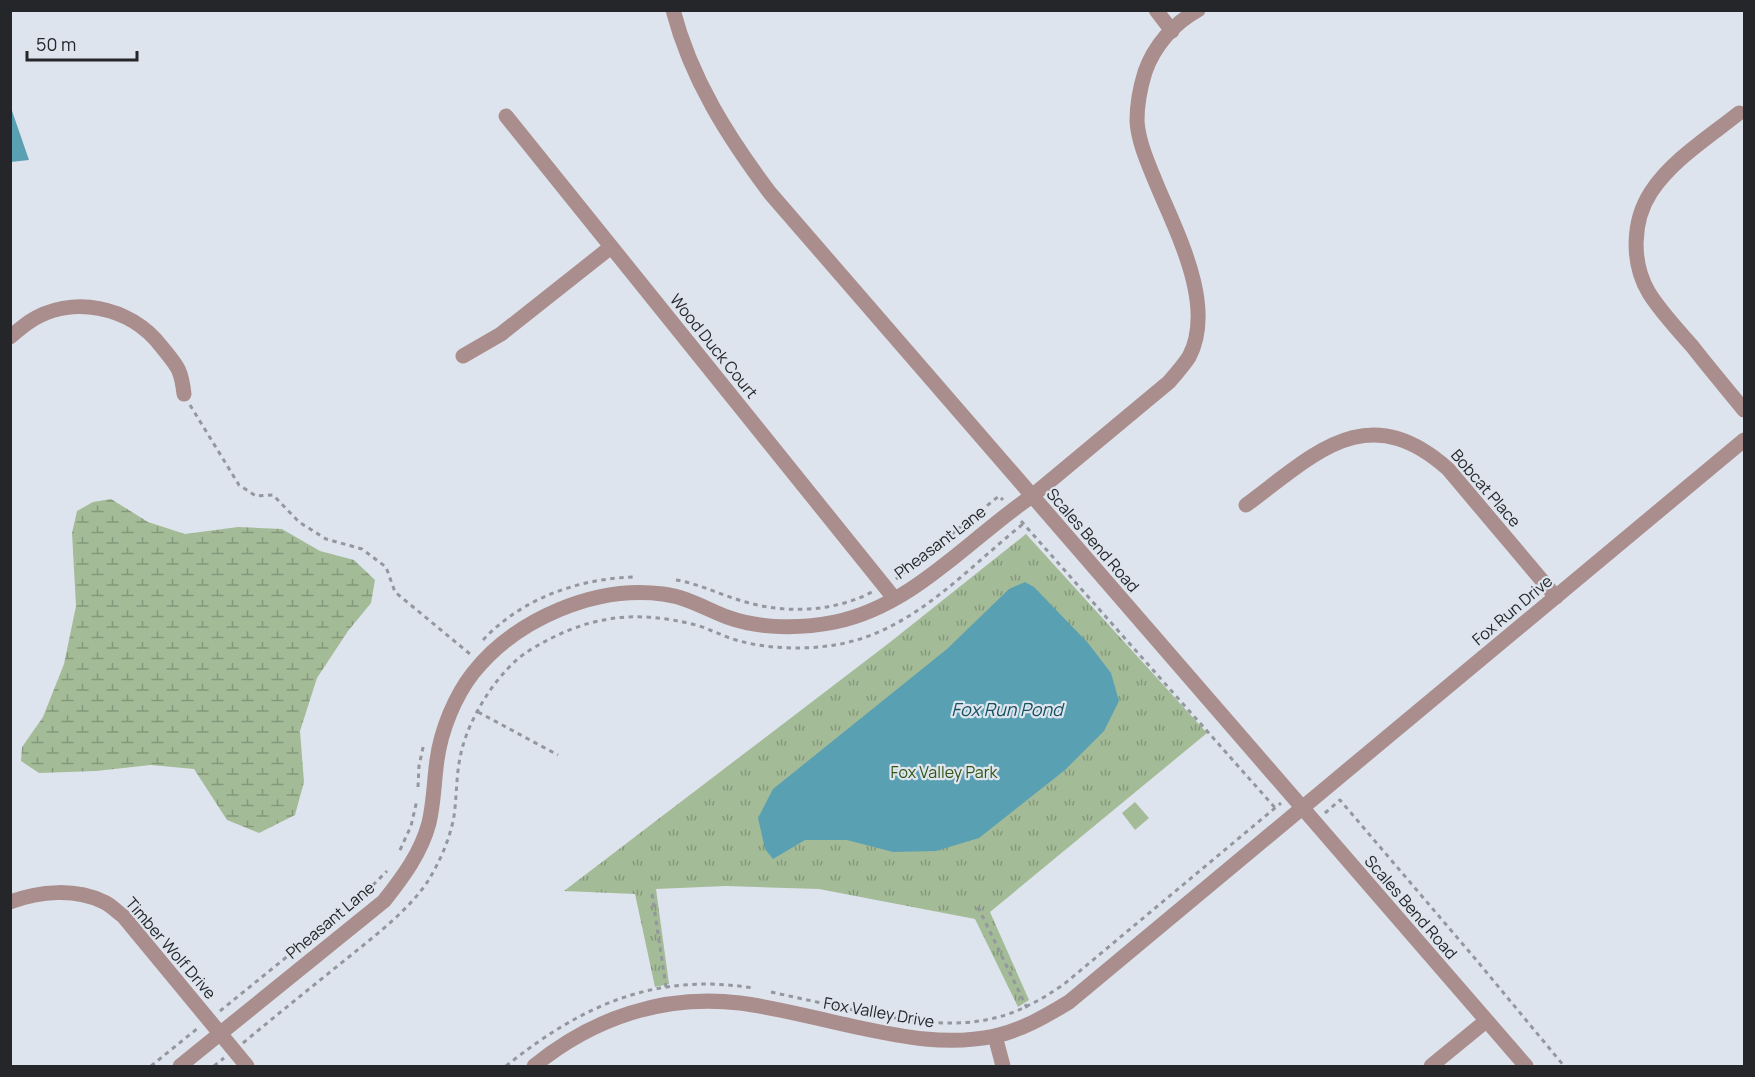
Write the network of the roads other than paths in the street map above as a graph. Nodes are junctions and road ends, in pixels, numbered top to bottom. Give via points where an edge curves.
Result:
1 (673, 10) edge
2 (1156, 10) edge
3 (1198, 10) edge
4 (1172, 31) junction
5 (1739, 113) dead end
6 (506, 116) dead end
7 (611, 247) junction
8 (10, 337) edge
9 (463, 356) dead end
10 (184, 394) road end
11 (1744, 410) edge
12 (1744, 440) edge
13 (1032, 496) junction
14 (1246, 505) dead end
15 (1556, 597) junction
16 (894, 598) junction
17 (1301, 808) junction
18 (10, 902) edge
19 (1486, 1021) junction
20 (220, 1034) junction
21 (995, 1036) junction
22 (180, 1066) edge
23 (247, 1066) edge
24 (534, 1066) edge
25 (1003, 1066) edge
26 (1431, 1066) edge
27 (1526, 1066) edge

1 - 13 street, Scales Bend Road via 713,110 770,193
2 - 4 street
3 - 4 street, Pheasant Lane
4 - 13 street, Pheasant Lane via 1148,63 1140,86 1137,123 1149,166 1193,278 1198,302 1196,339 1190,355 1169,382
5 - 11 street via 1665,175 1644,207 1636,241 1641,274 1649,292
6 - 7 street, Wood Duck Court
7 - 9 street via 501,334
7 - 16 street, Wood Duck Court
8 - 10 street via 30,321 75,307 117,313 136,322 156,340 182,373
12 - 15 street, Fox Run Drive
13 - 16 street, Pheasant Lane via 921,582
13 - 17 street, Scales Bend Road
14 - 15 street, Bobcat Place via 1332,444 1368,435 1405,440 1432,454 1448,469
15 - 17 street, Fox Run Drive
16 - 20 street, Pheasant Lane via 866,613 835,622 778,626 728,617 673,596 635,593 598,597 558,610 526,627 473,673 457,700 437,759 428,825 404,876 384,901
17 - 19 street, Scales Bend Road
17 - 21 street, Fox Valley Drive via 1069,1002 1034,1022
18 - 20 street, Timber Wolf Drive via 42,893 66,893 105,902 123,916
19 - 26 street
19 - 27 street, Scales Bend Road
20 - 22 street, Pheasant Lane
20 - 23 street, Timber Wolf Drive
21 - 24 street, Fox Valley Drive via 935,1041 740,1003 686,1003 610,1019 556,1048
21 - 25 street

